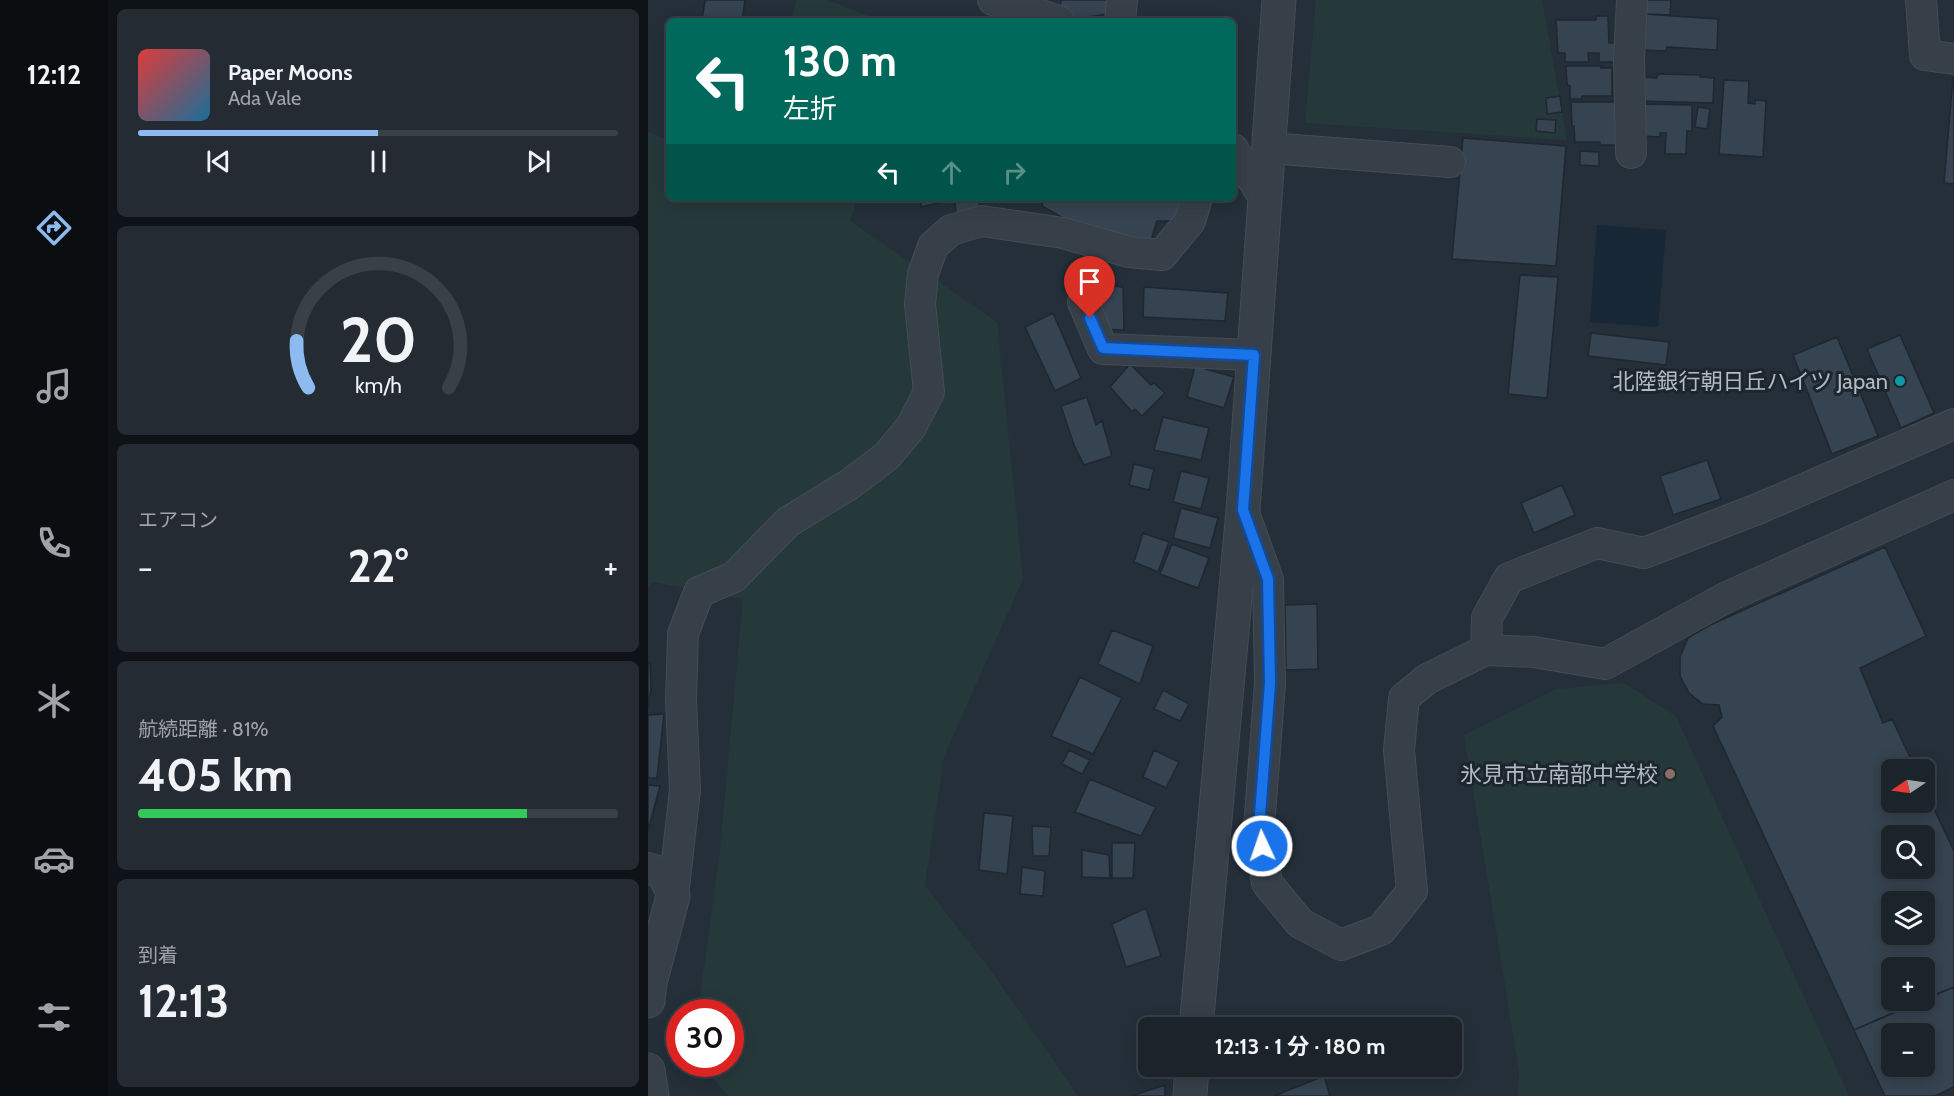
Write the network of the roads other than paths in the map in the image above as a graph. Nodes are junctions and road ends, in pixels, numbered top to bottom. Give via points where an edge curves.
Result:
1 (993, 0) edge
2 (1122, 0) edge
3 (1279, 0) edge
4 (1632, 0) edge
5 (1921, 0) edge
6 (1050, 18) edge
7 (1120, 18) edge
8 (1954, 59) edge
9 (1269, 148) junction
10 (1631, 153) dead end
11 (1236, 154) edge
12 (1450, 162) dead end
13 (1265, 199) junction
14 (1196, 201) edge
15 (1083, 302) dead end
16 (1254, 355) junction
17 (1954, 424) edge
18 (1954, 495) edge
19 (1243, 510) junction
20 (1486, 650) junction
21 (648, 868) edge
22 (674, 896) junction
23 (648, 1000) edge
24 (1197, 1017) edge
25 (648, 1070) edge
26 (1191, 1077) edge
27 (652, 1096) edge
28 (1190, 1096) edge

1 - 6 street
2 - 7 street
3 - 9 street
4 - 10 street
5 - 8 street via 1925,55
9 - 12 street
9 - 13 street
11 - 13 street
13 - 16 street
14 - 22 street via 1190,221 1162,255 1129,252 1063,233 982,221 951,230 933,246 923,274 920,304 929,392 911,427 886,456 850,484 788,522 734,577 699,592 683,634 685,790
15 - 16 street via 1103,348
16 - 19 street
17 - 20 street via 1760,508 1644,553 1597,543 1509,578 1487,618
18 - 20 street via 1727,597 1605,664 1534,652
19 - 20 street via 1268,579 1270,683 1259,828 1267,883 1300,923 1341,945 1381,930 1412,891 1399,750 1404,698 1427,679
19 - 24 street
21 - 22 street via 662,873
22 - 23 street
25 - 27 street
26 - 28 street

